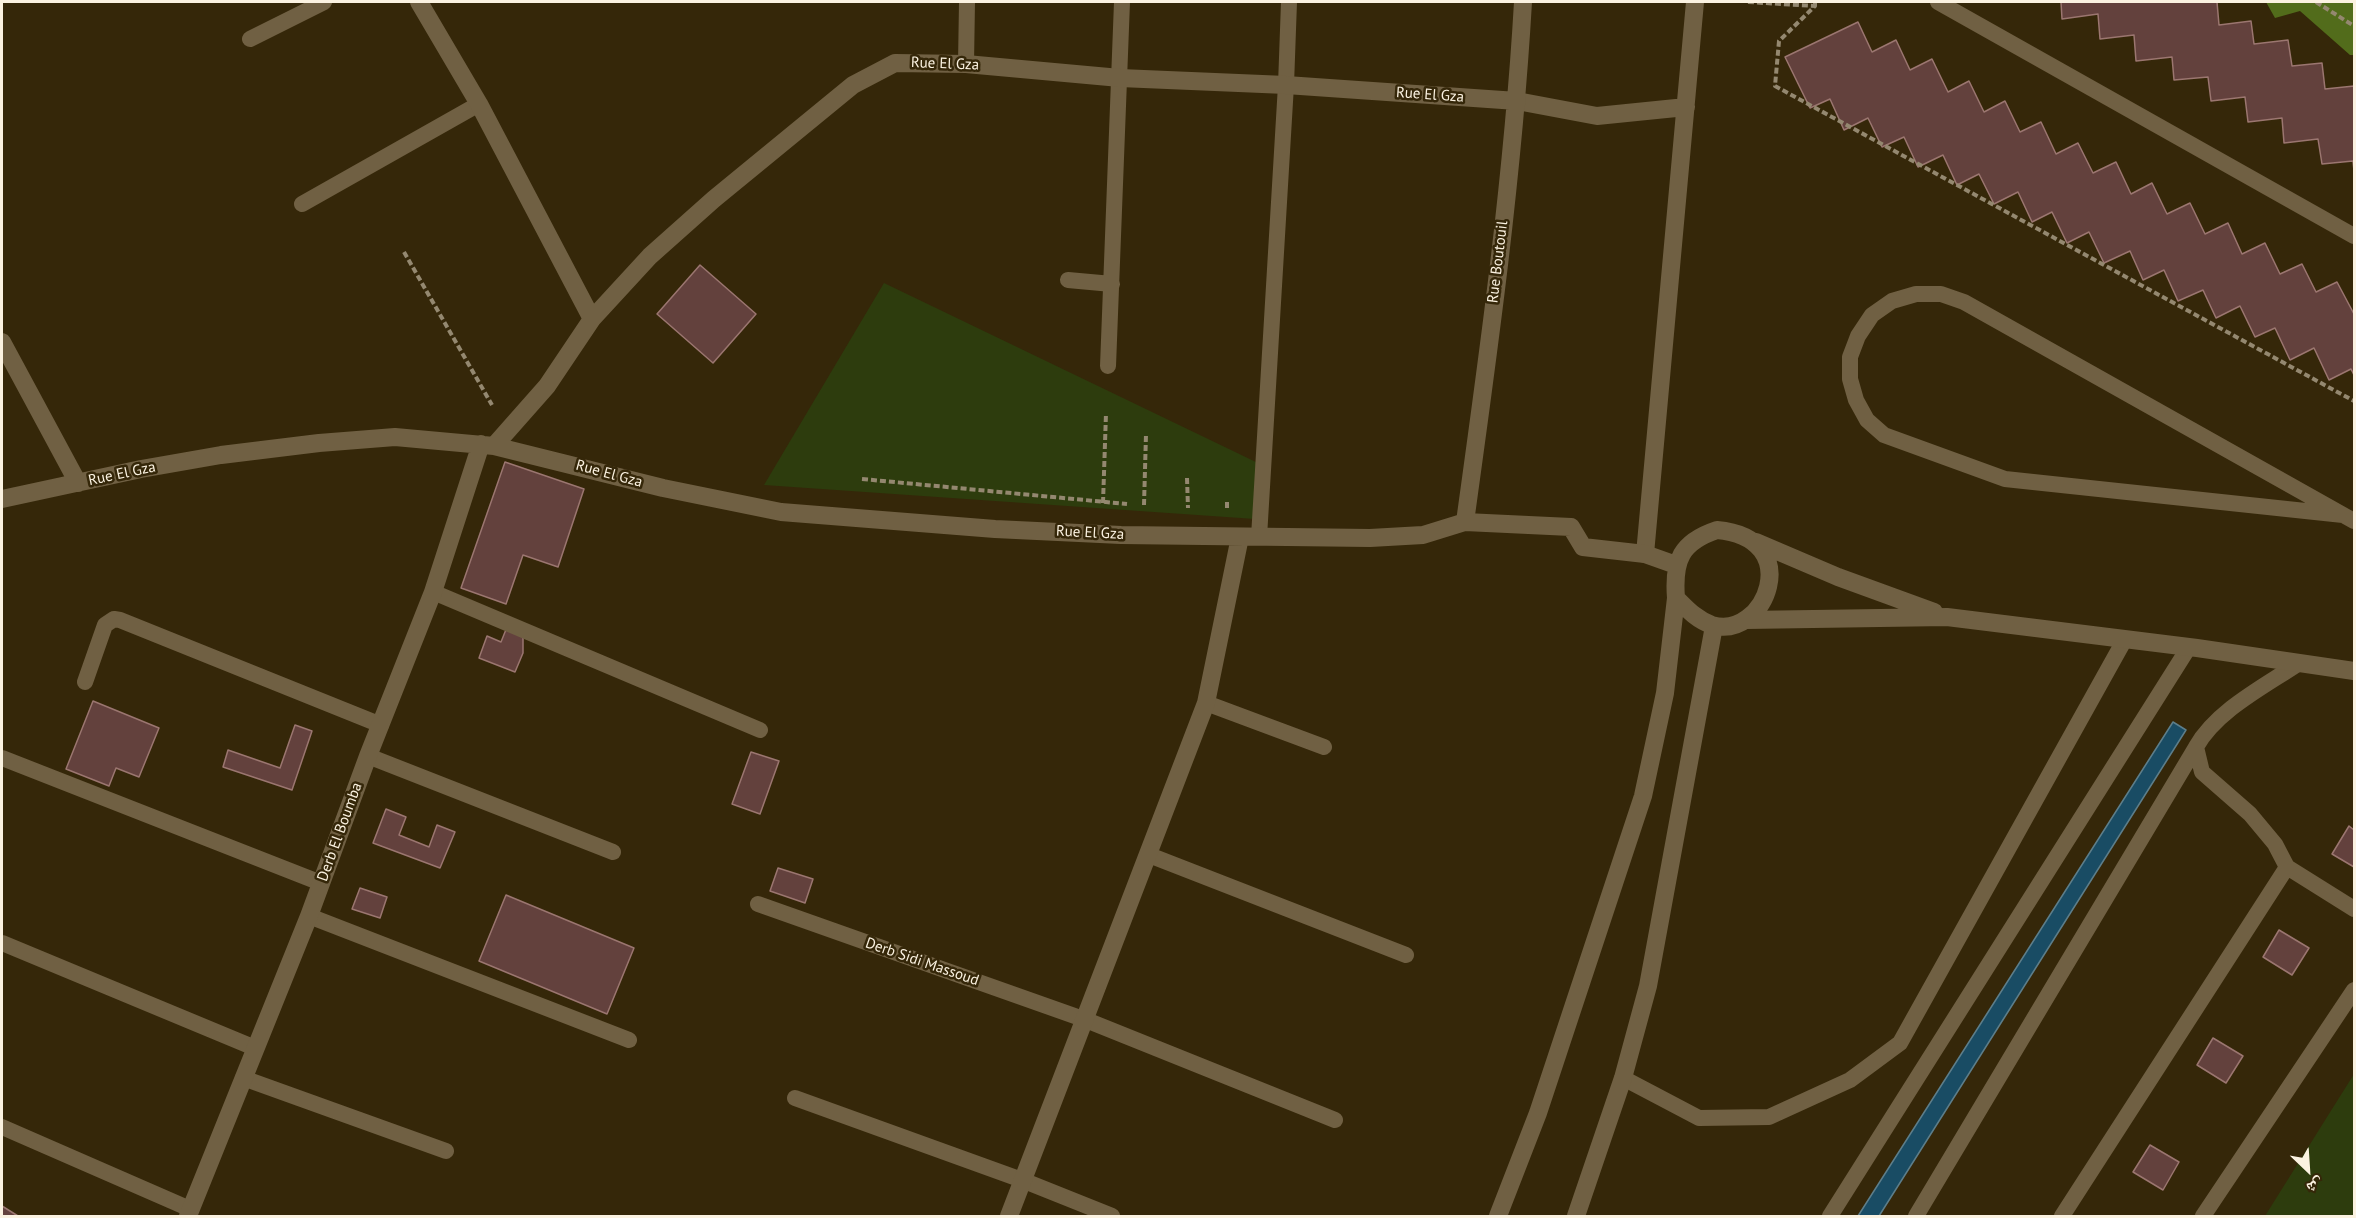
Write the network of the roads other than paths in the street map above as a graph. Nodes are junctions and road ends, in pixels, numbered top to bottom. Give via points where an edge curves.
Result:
1 (324, 2) edge
2 (419, 2) edge
3 (966, 2) edge
4 (1122, 2) edge
5 (1289, 2) edge
6 (1523, 2) edge
7 (1695, 2) edge
8 (1938, 2) edge
9 (250, 39) dead end
10 (966, 64) junction
11 (1120, 78) junction
12 (1286, 85) junction
13 (1517, 100) junction
14 (479, 104) junction
15 (1686, 107) junction
16 (302, 204) dead end
17 (2355, 236) edge
18 (1068, 280) dead end
19 (1112, 284) junction
20 (592, 319) junction
21 (2, 342) edge
22 (1108, 366) dead end
23 (488, 445) junction
24 (78, 483) junction
25 (2, 499) edge
26 (2349, 518) edge
27 (1465, 522) junction
28 (1240, 537) junction
29 (1258, 537) junction
30 (1753, 540) junction
31 (1645, 554) junction
32 (1676, 565) junction
33 (433, 592) junction
34 (1676, 598) junction
35 (1947, 617) junction
36 (1746, 620) junction
37 (1714, 626) junction
38 (2125, 639) junction
39 (2188, 647) junction
40 (2299, 663) junction
41 (2355, 671) edge
42 (86, 682) dead end
43 (1206, 703) junction
44 (381, 725) junction
45 (760, 730) dead end
46 (1324, 747) dead end
47 (2196, 747) junction
48 (368, 756) junction
49 (2, 758) edge
50 (614, 852) dead end
51 (1149, 855) junction
52 (2287, 867) junction
53 (321, 883) junction
54 (758, 904) dead end
55 (2355, 909) edge
56 (309, 916) junction
57 (2, 943) edge
58 (1406, 955) dead end
59 (2355, 990) edge
60 (1086, 1020) junction
61 (628, 1040) dead end
62 (255, 1048) junction
63 (243, 1078) junction
64 (1623, 1078) junction
65 (795, 1098) dead end
66 (1335, 1120) dead end
67 (2, 1127) edge
68 (446, 1151) dead end
69 (1022, 1180) junction
70 (189, 1213) edge
71 (1009, 1216) edge
72 (1112, 1216) edge
73 (1498, 1216) edge
74 (1576, 1216) edge
75 (1830, 1216) edge
76 (1916, 1216) edge
77 (2062, 1216) edge
78 (2203, 1216) edge

1 - 9 lane
2 - 14 street
3 - 10 lane
4 - 11 lane
5 - 12 lane
6 - 13 street, Rue Boutouil
7 - 15 street
8 - 17 lane
10 - 11 street, Rue El Gza
10 - 20 street, Rue El Gza via 895,63 853,85 650,256
11 - 12 street, Rue El Gza
11 - 19 lane
12 - 13 street, Rue El Gza
12 - 29 lane
13 - 15 street, Rue El Gza via 1597,116
13 - 27 street, Rue Boutouil
14 - 16 lane
14 - 20 street
15 - 31 street
18 - 19 lane
19 - 22 lane
20 - 23 street, Rue El Gza via 547,386
21 - 24 street
23 - 24 street, Rue El Gza via 395,437 319,443 221,455
23 - 28 street, Rue El Gza via 781,512 1101,534
23 - 33 street, Derb El Boumba
24 - 25 street, Rue El Gza
26 - 26 lane via 1974,308 1941,294 1916,294 1892,301 1872,315 1850,357 1850,379 1856,400 1868,420 1884,435 2005,479
27 - 29 street, Rue El Gza via 1423,535
27 - 31 street, Rue El Gza via 1571,527 1583,548
28 - 29 street, Rue El Gza
28 - 43 street
30 - 32 street via 1736,531 1717,530 1699,536 1685,548
30 - 35 street via 1838,577
30 - 36 street via 1765,554 1770,572 1760,608
31 - 32 street, Rue El Gza
32 - 34 street
33 - 44 street, Derb El Boumba
33 - 45 lane
34 - 37 street via 1692,615
34 - 73 street via 1665,693 1643,796 1538,1113
35 - 36 street
35 - 38 street
36 - 37 street
37 - 64 street via 1648,986
38 - 39 street
38 - 64 lane via 1900,1043 1850,1080 1769,1117 1699,1118
39 - 40 street
39 - 75 lane
40 - 41 street
40 - 47 lane via 2243,701 2203,735
42 - 44 lane via 105,625 114,619
43 - 46 lane
43 - 51 street
44 - 48 street, Derb El Boumba
47 - 52 lane via 2202,772 2250,814 2275,844
47 - 76 lane
48 - 50 lane
48 - 53 street, Derb El Boumba
49 - 53 lane
51 - 58 lane
51 - 60 street
52 - 55 lane
52 - 77 lane
53 - 56 street, Derb El Boumba
54 - 60 lane, Derb Sidi Massoud
56 - 61 lane
56 - 62 street, Derb El Boumba
57 - 62 lane
59 - 78 lane
60 - 66 lane, Derb Sidi Massoud
60 - 69 street
62 - 63 street, Derb El Boumba
63 - 68 lane
63 - 70 street, Derb El Boumba
64 - 74 street
65 - 69 lane
67 - 70 lane
69 - 71 street
69 - 72 lane

